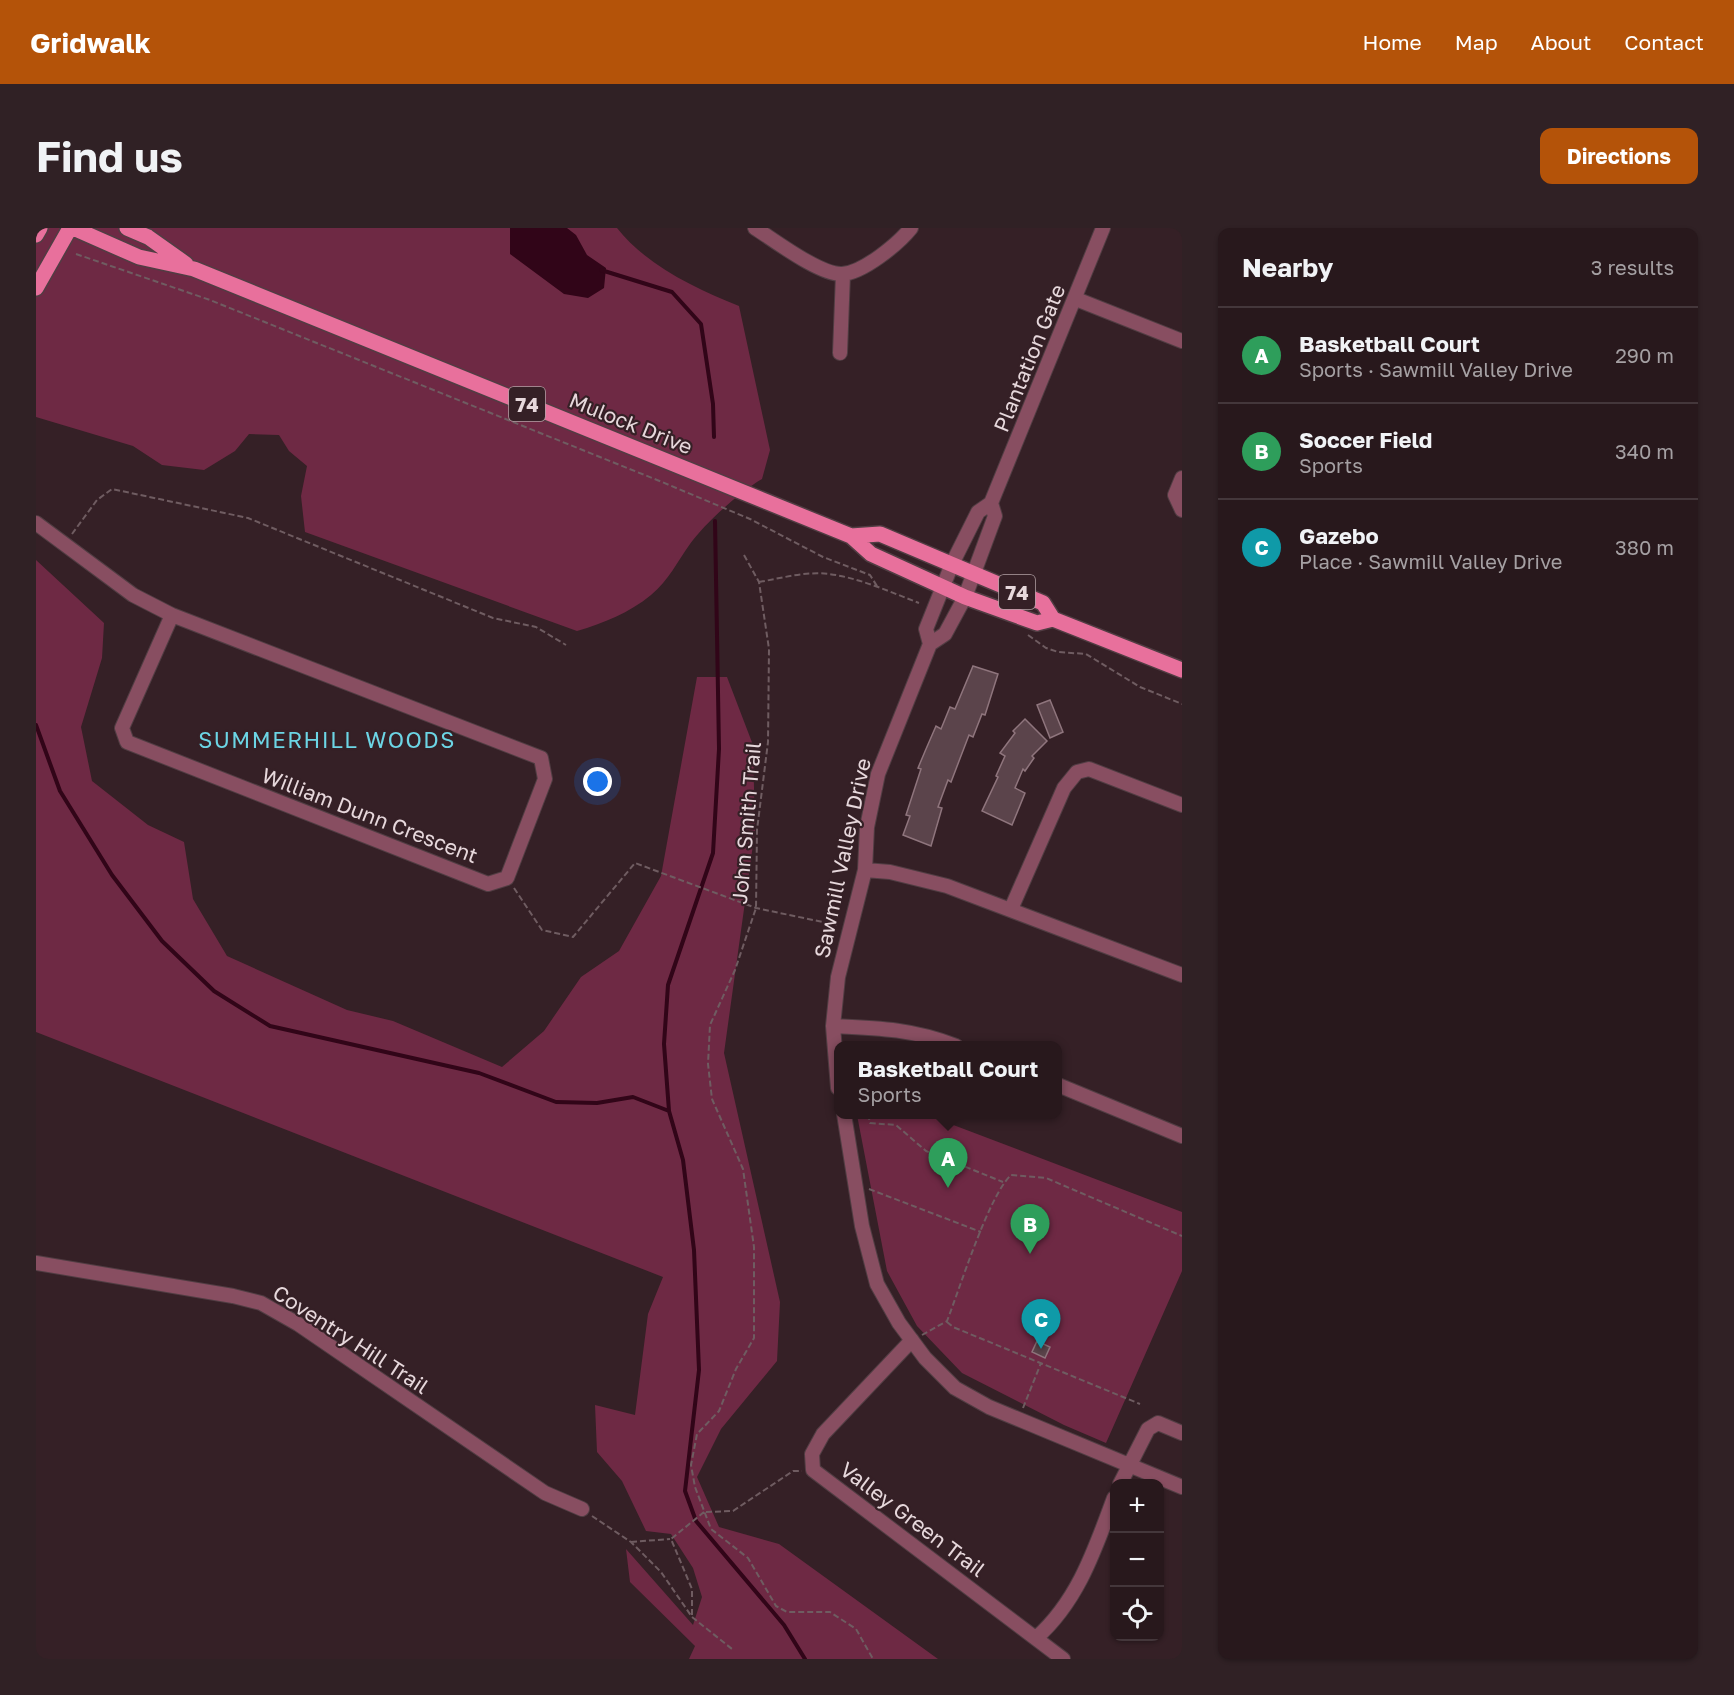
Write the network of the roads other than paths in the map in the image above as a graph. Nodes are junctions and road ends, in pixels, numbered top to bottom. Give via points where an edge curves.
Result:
1 (40, 228) edge
2 (71, 228) edge
3 (127, 228) edge
4 (755, 228) edge
5 (911, 228) edge
6 (1103, 228) edge
7 (36, 235) edge
8 (194, 269) junction
9 (843, 274) junction
10 (36, 288) edge
11 (1076, 299) junction
12 (1182, 341) edge
13 (840, 353) dead end
14 (1182, 478) edge
15 (991, 503) junction
16 (1182, 510) edge
17 (36, 523) edge
18 (851, 536) junction
19 (952, 564) junction
20 (973, 573) junction
21 (943, 587) junction
22 (965, 597) junction
23 (172, 615) junction
24 (1053, 619) junction
25 (930, 644) junction
26 (1182, 670) edge
27 (1182, 805) edge
28 (865, 870) junction
29 (1011, 909) junction
30 (1182, 975) edge
31 (833, 1026) junction
32 (834, 1041) edge
33 (943, 1041) edge
34 (1062, 1087) edge
35 (845, 1119) edge
36 (1182, 1136) edge
37 (36, 1263) edge
38 (912, 1340) junction
39 (1182, 1433) edge
40 (1128, 1465) junction
41 (1122, 1479) edge
42 (1182, 1487) edge
43 (582, 1509) road end
44 (1110, 1509) edge
45 (1036, 1638) junction
46 (1064, 1659) edge

1 - 7 main road
2 - 8 main road, Mulock Drive / 74 via 139,257
2 - 10 main road
3 - 8 main road, Mulock Drive / 74 via 148,237
4 - 9 street via 832,273
5 - 9 street via 870,262
6 - 11 street, Plantation Gate
8 - 18 main road, Mulock Drive / 74
9 - 13 street
11 - 12 street
11 - 15 street, Plantation Gate
14 - 16 street via 1175,495
15 - 19 street, Plantation Gate via 978,512
15 - 20 street, Plantation Gate via 995,516
17 - 23 street via 133,595
18 - 19 main road, Mulock Drive / 74 via 880,534
18 - 21 main road, Mulock Drive / 74 via 871,554
19 - 20 main road, Mulock Drive / 74
19 - 21 street, Sawmill Valley Drive
20 - 22 street, Plantation Gate
20 - 24 main road, Mulock Drive / 74 via 1043,603
21 - 22 main road, Mulock Drive / 74
21 - 25 street, Sawmill Valley Drive via 926,629
22 - 24 main road, Mulock Drive / 74 via 1037,623
22 - 25 street, Sawmill Valley Drive via 945,634
23 - 23 street, William Dunn Crescent via 541,758 544,779 507,878 488,884 127,742 122,728
24 - 26 main road, Mulock Drive / 74
25 - 28 street, Sawmill Valley Drive via 878,774 867,827
27 - 29 street via 1089,769 1077,772 1064,788
28 - 29 street via 916,878
28 - 31 street, Sawmill Valley Drive via 838,977
29 - 30 street
31 - 32 street, Sawmill Valley Drive
31 - 33 street via 891,1028
34 - 36 street
35 - 38 street via 862,1226 877,1284
37 - 43 street, Coventry Hill Trail via 261,1303 298,1324 545,1493
38 - 40 street via 955,1388
38 - 45 street, Valley Green Trail via 823,1434 812,1454 813,1470
39 - 40 street via 1158,1423 1148,1429
40 - 41 street
40 - 42 street
44 - 45 street via 1071,1599
45 - 46 street, Valley Green Trail

